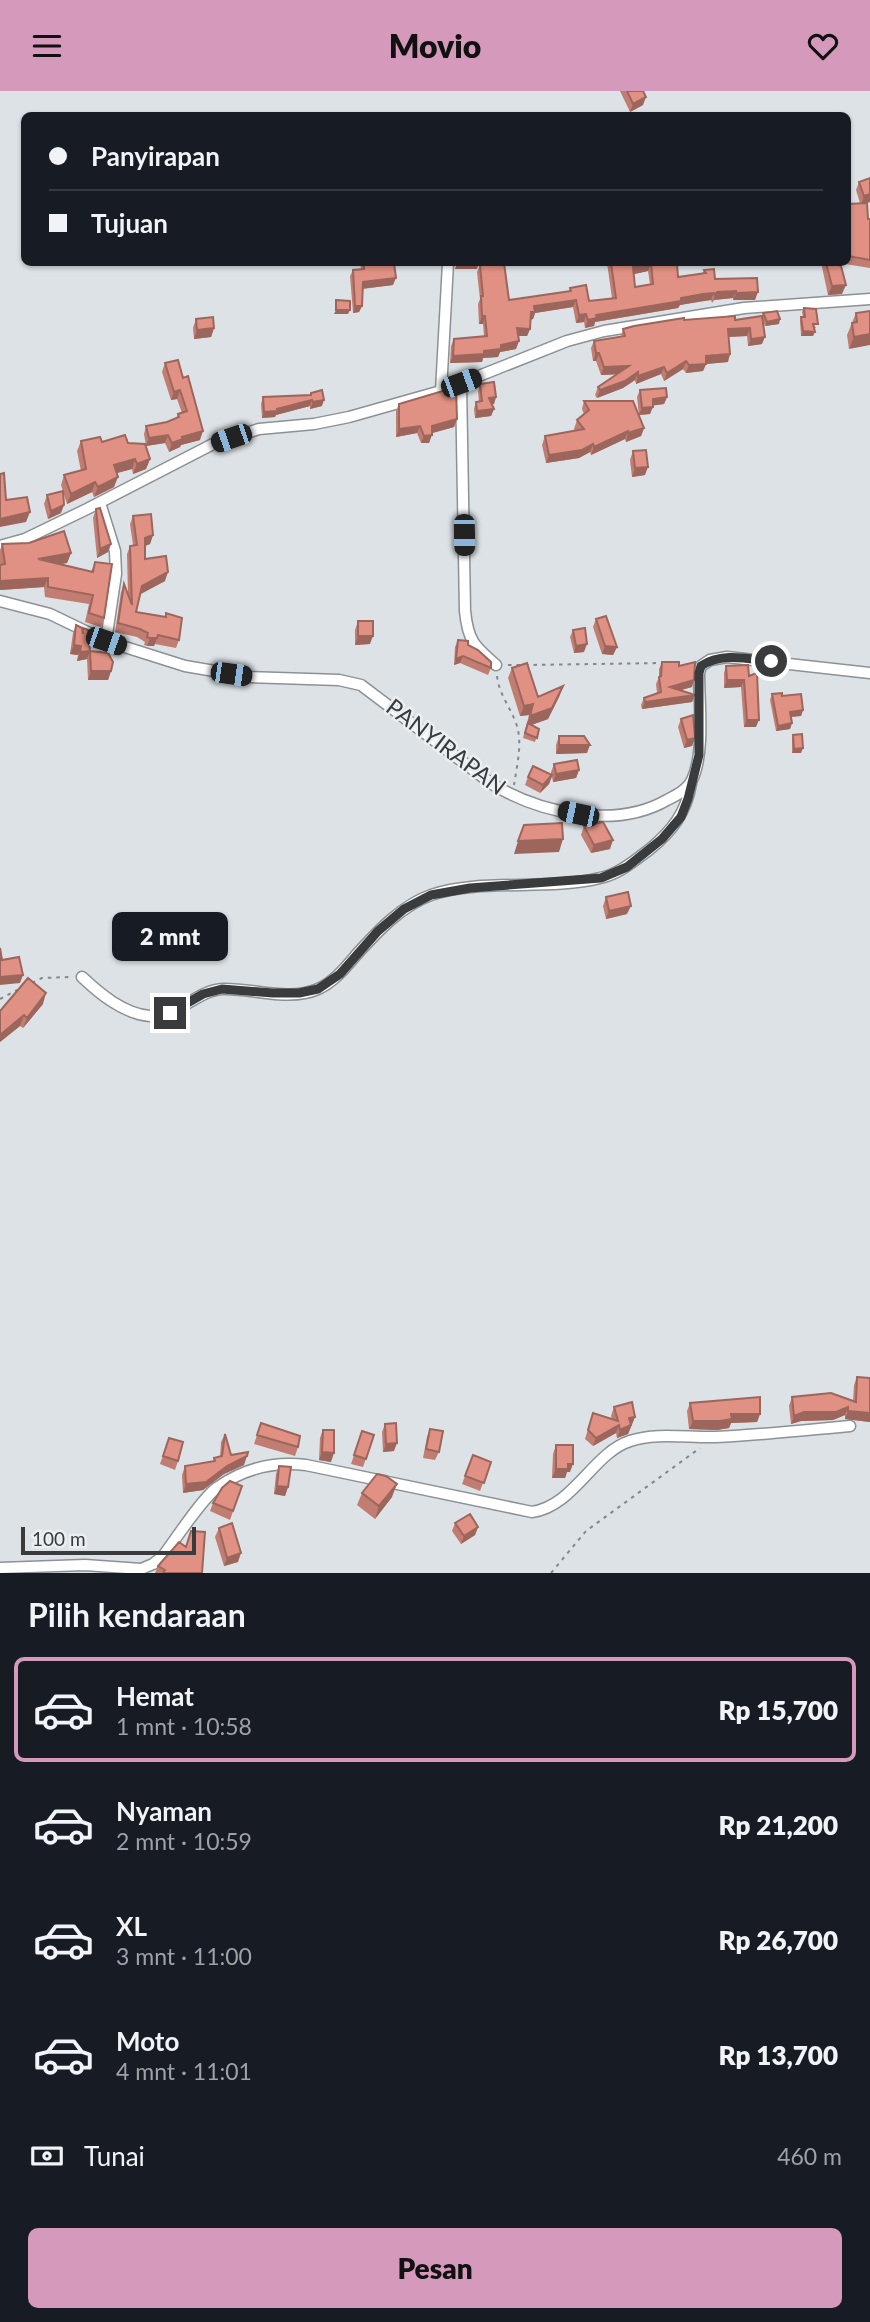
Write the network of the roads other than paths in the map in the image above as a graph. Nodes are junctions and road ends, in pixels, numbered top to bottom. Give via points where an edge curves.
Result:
1 (447, 266) edge
2 (870, 299) edge
3 (461, 383) junction
4 (441, 391) junction
5 (100, 503) junction
6 (0, 546) edge
7 (0, 601) edge
8 (106, 641) junction
9 (496, 665) road end
10 (870, 673) edge
11 (691, 783) junction
12 (82, 977) road end
13 (850, 1426) dead end
14 (0, 1568) edge

1 - 4 street
2 - 3 street via 744,308 604,331
3 - 4 street
3 - 9 street via 467,632
4 - 5 street via 337,419 247,432 215,443
5 - 6 street via 26,539
5 - 8 street via 115,551
7 - 8 street, PANYIRAPAN via 50,614
8 - 11 street, PANYIRAPAN via 212,672 361,685 492,784 535,804 578,814 627,813 661,804
10 - 11 street via 727,657 704,663 699,673 699,755
11 - 12 street via 681,817 627,867 601,878 431,895 396,916 340,974 318,989 299,993 222,989 152,1017 101,995
13 - 14 street via 715,1437 642,1437 618,1446 565,1495 541,1511 531,1512 306,1465 264,1465 216,1488 163,1556 141,1569 85,1565

